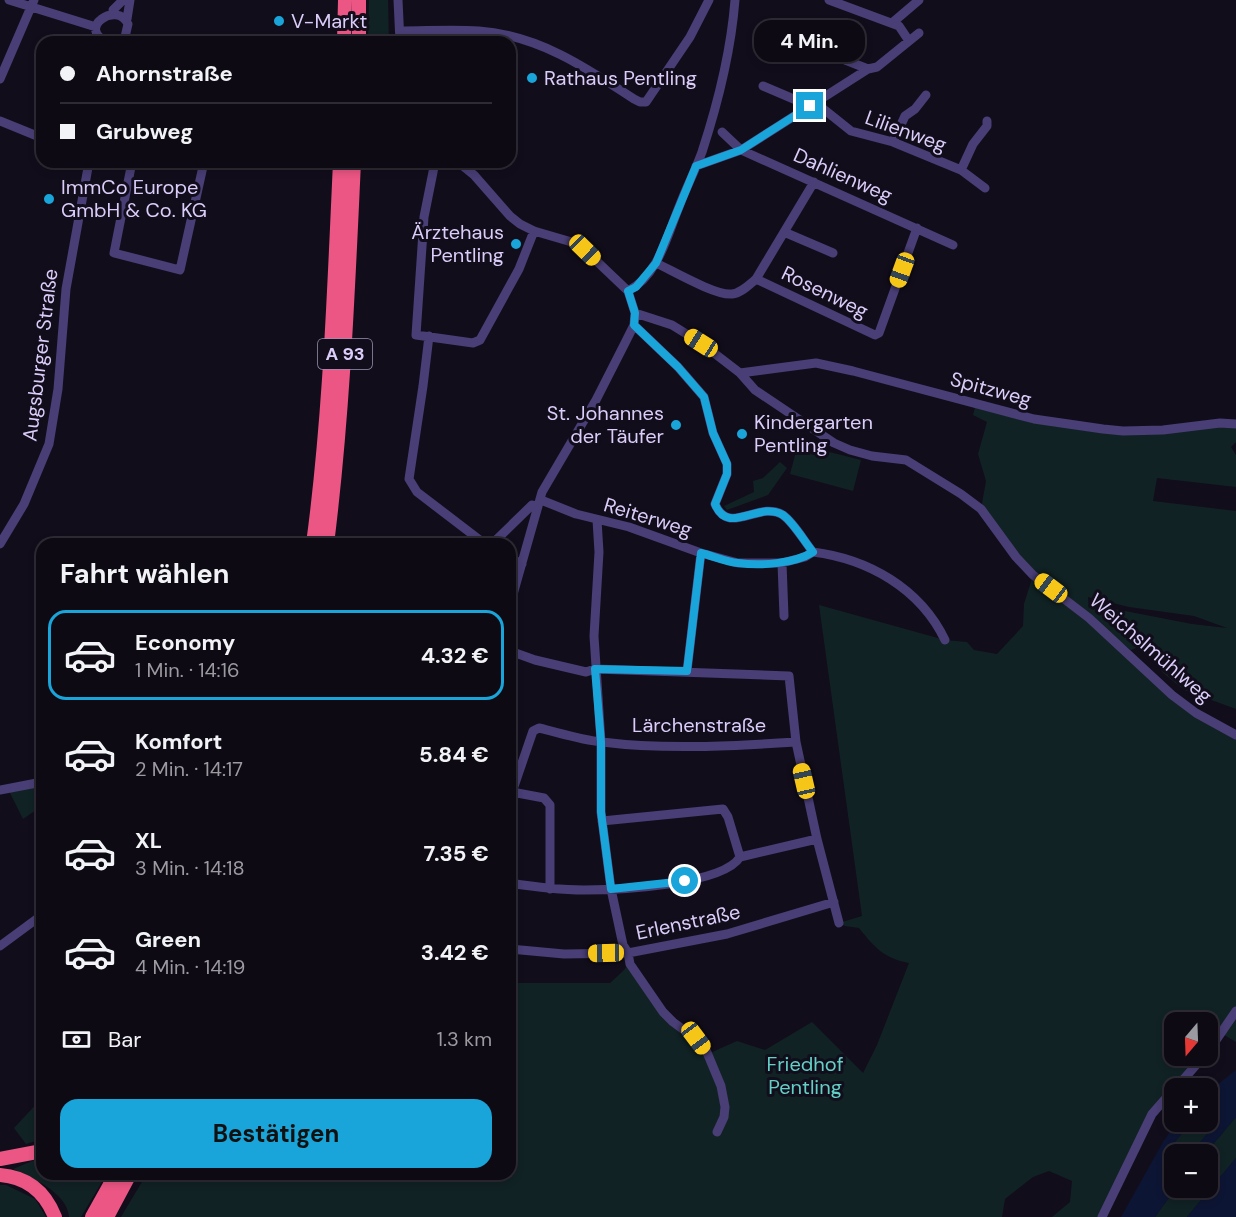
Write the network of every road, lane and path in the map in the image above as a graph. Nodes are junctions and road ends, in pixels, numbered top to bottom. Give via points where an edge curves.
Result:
1 (9, 0) edge
2 (123, 0) edge
3 (130, 0) edge
4 (345, 0) edge
5 (359, 0) edge
6 (398, 0) edge
7 (709, 0) edge
8 (735, 0) edge
9 (829, 0) edge
10 (919, 0) edge
11 (32, 4) edge
12 (113, 10) junction
13 (127, 19) junction
14 (892, 23) junction
15 (96, 27) junction
16 (769, 30) dead end
17 (400, 31) junction
18 (919, 33) dead end
19 (101, 36) edge
20 (122, 36) edge
21 (344, 36) edge
22 (358, 36) edge
23 (400, 36) edge
24 (506, 36) edge
25 (516, 38) edge
26 (909, 41) junction
27 (868, 69) junction
28 (0, 79) edge
29 (763, 86) dead end
30 (926, 95) dead end
31 (813, 105) junction
32 (0, 121) edge
33 (987, 121) dead end
34 (722, 132) dead end
35 (36, 136) edge
36 (893, 142) junction
37 (741, 150) junction
38 (696, 166) junction
39 (88, 168) edge
40 (131, 168) edge
41 (203, 168) edge
42 (340, 168) edge
43 (354, 168) edge
44 (434, 168) edge
45 (465, 168) edge
46 (961, 170) junction
47 (814, 182) junction
48 (986, 188) dead end
49 (917, 228) junction
50 (534, 231) junction
51 (784, 232) junction
52 (953, 245) dead end
53 (832, 253) dead end
54 (656, 263) junction
55 (756, 279) junction
56 (628, 291) junction
57 (635, 313) junction
58 (634, 325) junction
59 (429, 336) junction
60 (740, 373) junction
61 (1236, 424) edge
62 (537, 502) junction
63 (597, 520) junction
64 (314, 538) edge
65 (328, 538) edge
66 (477, 538) edge
67 (498, 538) edge
68 (0, 544) edge
69 (813, 552) junction
70 (701, 553) junction
71 (516, 561) edge
72 (782, 563) junction
73 (522, 564) junction
74 (516, 584) edge
75 (784, 616) dead end
76 (945, 639) dead end
77 (516, 653) edge
78 (595, 669) junction
79 (687, 671) junction
80 (1236, 735) edge
81 (601, 742) junction
82 (796, 742) junction
83 (516, 780) edge
84 (36, 783) edge
85 (0, 790) edge
86 (516, 795) edge
87 (602, 821) junction
88 (817, 839) junction
89 (740, 857) junction
90 (516, 884) edge
91 (550, 889) junction
92 (611, 889) junction
93 (834, 902) junction
94 (36, 919) edge
95 (839, 923) dead end
96 (0, 946) edge
97 (516, 950) edge
98 (628, 953) junction
99 (1236, 1011) edge
100 (1218, 1037) edge
101 (1195, 1066) edge
102 (1185, 1078) edge
103 (1164, 1101) edge
104 (717, 1132) dead end
105 (36, 1152) edge
106 (0, 1159) edge
107 (0, 1175) edge
108 (113, 1180) edge
109 (127, 1180) edge
110 (55, 1217) edge
111 (92, 1217) edge
112 (107, 1217) edge
113 (1102, 1217) edge

1 - 11 street
2 - 12 street
3 - 13 street
4 - 21 highway
5 - 22 highway
6 - 17 street
7 - 25 street via 690,37 646,102 634,99 578,63
8 - 38 street via 728,56
9 - 14 street
10 - 14 street
11 - 15 street
11 - 28 street
12 - 13 street
12 - 15 street via 102,13
13 - 20 street via 128,28
14 - 26 street via 899,26
15 - 19 street
16 - 27 street
17 - 23 street
17 - 24 street via 481,31
18 - 26 street
26 - 27 street via 877,68
27 - 31 street
29 - 31 street, Lilienweg
30 - 36 street via 905,116
31 - 36 street, Lilienweg via 851,131
31 - 37 street
32 - 35 street
33 - 46 street
34 - 37 street, Dahlienweg
36 - 46 street, Lilienweg
37 - 38 street
37 - 47 street, Dahlienweg
38 - 54 street
39 - 68 street, Augsburger Straße via 66,289 49,444 24,504
40 - 41 street via 114,253 180,270
42 - 64 highway, A 93 via 330,357
43 - 65 highway, A 93 via 345,358
44 - 59 street via 424,217 416,335
45 - 50 street via 510,216
46 - 48 street, Lilienweg
47 - 49 street, Dahlienweg
47 - 51 street
49 - 52 street, Dahlienweg
49 - 55 street, Rosenweg via 879,333 874,335
50 - 56 street via 575,243
50 - 59 street via 519,269 480,340 473,343
51 - 53 street
51 - 55 street
54 - 55 street, Rosenweg via 720,294 734,294
54 - 56 street
56 - 57 street
57 - 58 street
57 - 60 street, Weichslmühlweg via 672,325
58 - 62 street
58 - 69 street via 704,397 713,433 727,464 715,504 718,512 736,519 763,511 775,512 784,516
59 - 66 street via 409,479 417,492
60 - 61 street, Spitzweg via 816,363 1034,419 1103,429 1163,430
60 - 80 street, Weichslmühlweg via 755,390 834,443 872,456 906,460 961,494 981,509 1033,575 1089,618 1172,695
62 - 63 street, Reiterweg
62 - 67 street
62 - 73 street
63 - 70 street, Reiterweg via 629,527
63 - 78 street
69 - 72 street, Reiterweg
69 - 76 street via 868,567 894,580 924,607
70 - 72 street, Reiterweg via 738,563
70 - 79 street
71 - 73 street
72 - 75 street
73 - 74 street
77 - 78 street via 586,672
78 - 79 street
78 - 81 street
79 - 82 street via 789,676
81 - 82 street, Lärchenstraße via 736,746
81 - 83 street, Lärchenstraße via 539,728 533,731
81 - 87 street
82 - 88 street
84 - 85 street
86 - 91 street via 544,798 550,805
87 - 89 street via 723,809
87 - 92 street
88 - 89 street
88 - 93 street
89 - 92 street via 721,873
90 - 91 street
91 - 92 street
92 - 98 street
93 - 95 street
93 - 98 street, Erlenstraße via 727,934
94 - 96 street
97 - 98 street, Erlenstraße
98 - 104 street via 630,964 663,1012 706,1050 725,1107
99 - 100 street
101 - 102 street
103 - 113 street via 1152,1114
105 - 106 highway
107 - 110 highway via 34,1186 46,1198
108 - 111 highway
109 - 112 highway

